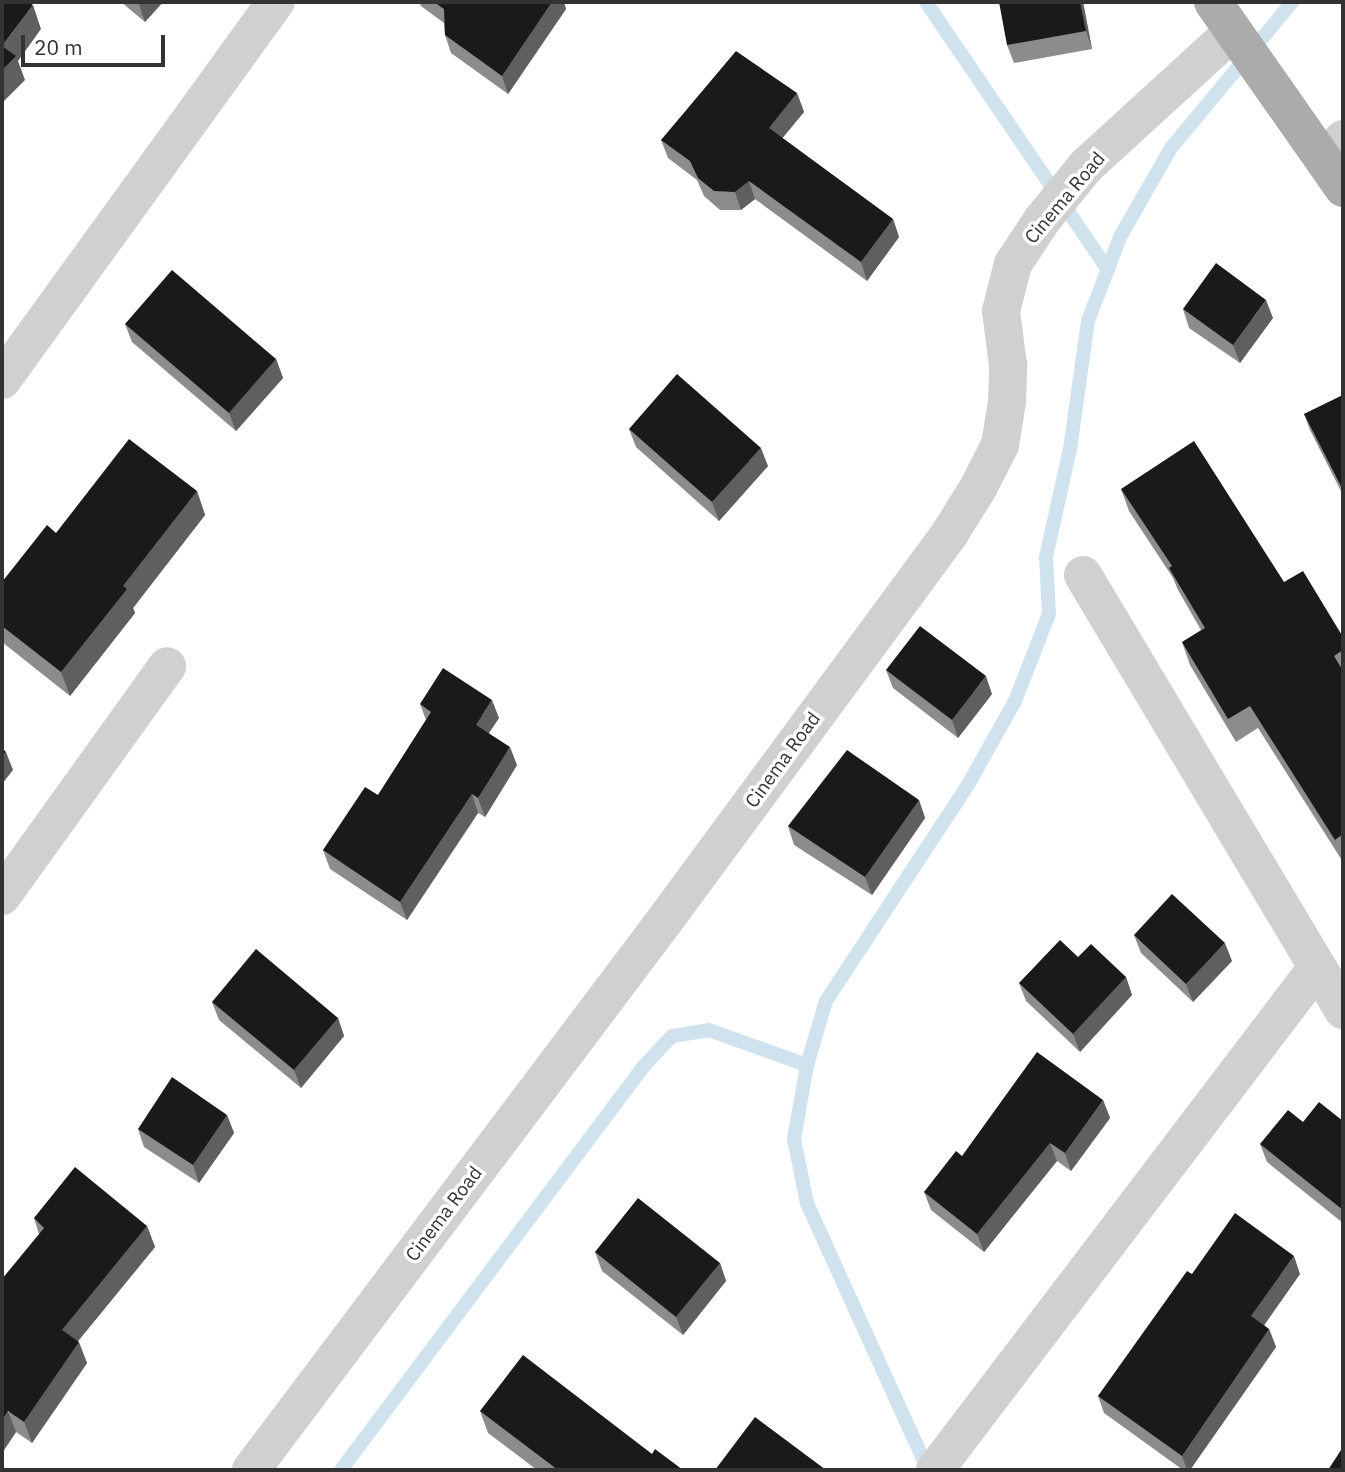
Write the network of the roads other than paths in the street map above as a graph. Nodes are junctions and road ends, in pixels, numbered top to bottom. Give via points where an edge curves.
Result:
1 (276, 2) edge
2 (1223, 17) edge
3 (1337, 163) edge
4 (2, 380) edge
5 (1083, 575) dead end
6 (167, 667) dead end
7 (2, 896) edge
8 (1316, 969) junction
9 (1343, 1010) edge
10 (251, 1470) edge
11 (935, 1470) edge

1 - 4 street
2 - 3 main road
2 - 10 street, Cinema Road via 1086,166 1013,264 1001,312 1008,365 1000,445 950,533
5 - 8 street
6 - 7 street
8 - 9 street
8 - 11 street

